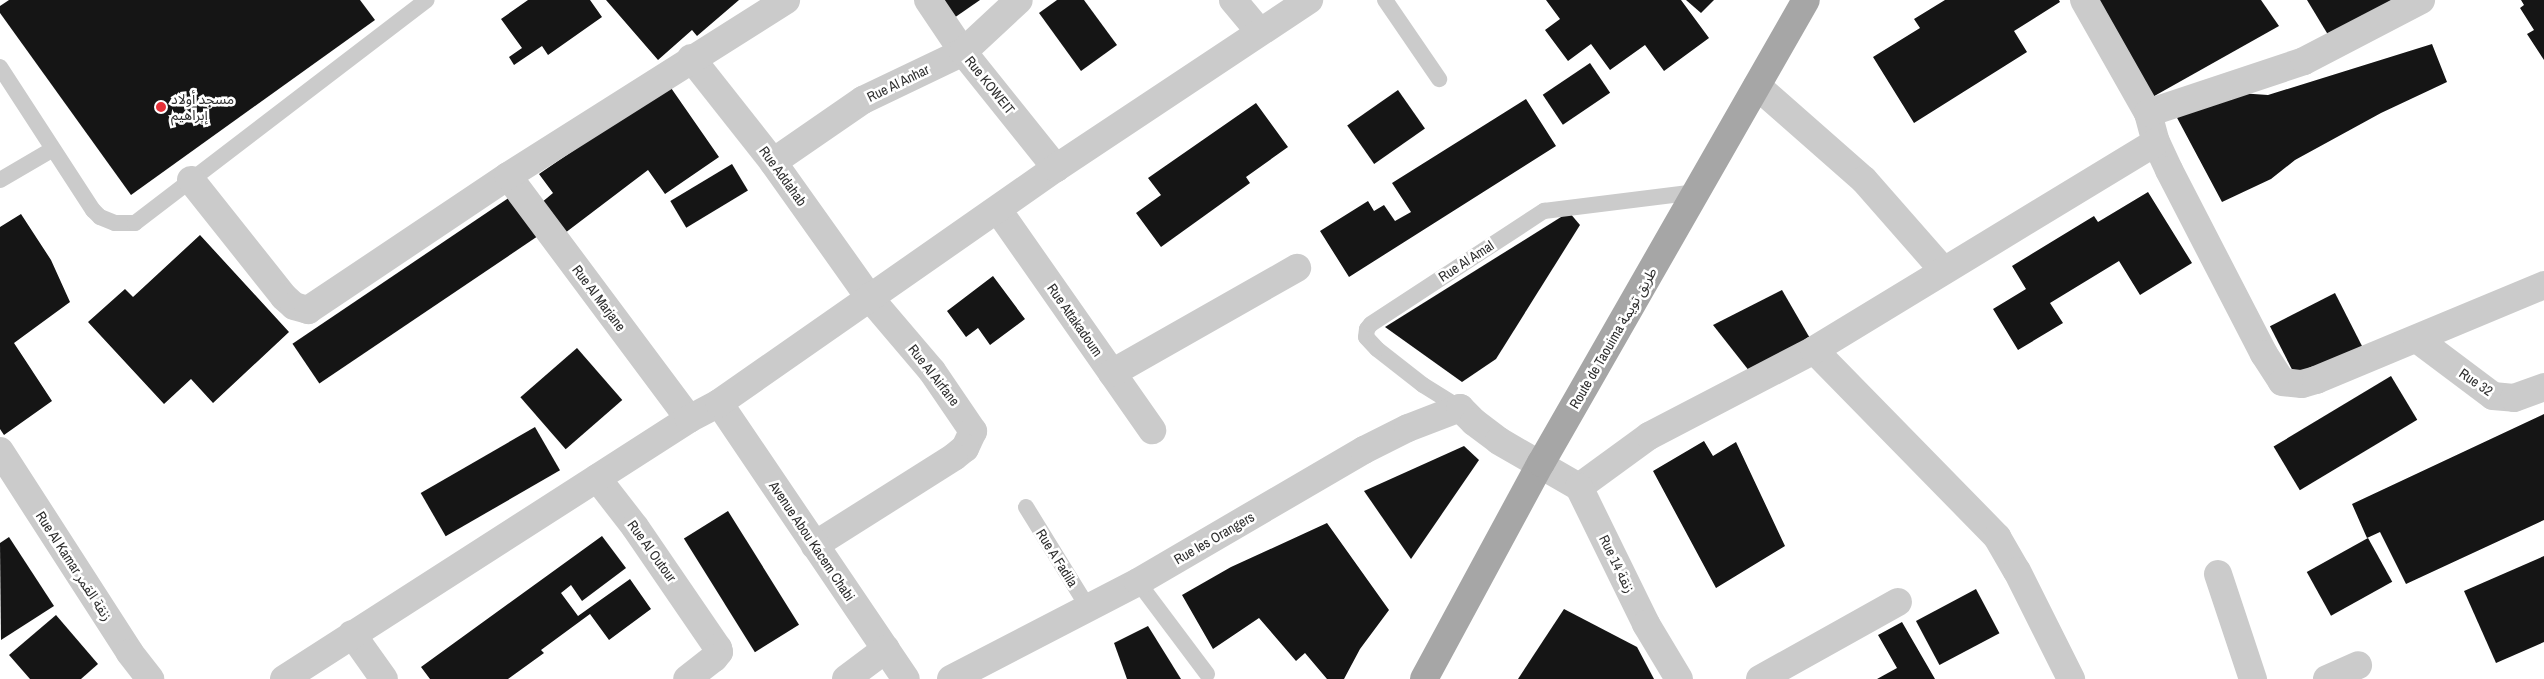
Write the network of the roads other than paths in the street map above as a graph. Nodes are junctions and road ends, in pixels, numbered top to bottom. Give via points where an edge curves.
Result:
1 (427, 0) edge
2 (786, 0) edge
3 (928, 0) edge
4 (1019, 0) edge
5 (1233, 0) edge
6 (1309, 0) edge
7 (1384, 0) edge
8 (1806, 0) edge
9 (2084, 0) edge
10 (2421, 0) edge
11 (1259, 31) junction
12 (963, 52) junction
13 (692, 58) junction
14 (0, 67) edge
15 (1439, 80) dead end
16 (1757, 86) junction
17 (2148, 113) junction
18 (2156, 142) junction
19 (53, 149) junction
20 (773, 162) junction
21 (1056, 168) junction
22 (508, 176) junction
23 (0, 180) edge
24 (191, 180) junction
25 (1697, 192) junction
26 (998, 210) junction
27 (1298, 268) dead end
28 (1943, 270) junction
29 (2544, 285) edge
30 (869, 296) junction
31 (2417, 339) junction
32 (1814, 350) junction
33 (1112, 373) junction
34 (2544, 387) edge
35 (718, 403) junction
36 (1467, 415) junction
37 (688, 419) junction
38 (1152, 430) dead end
39 (0, 451) edge
40 (1541, 463) junction
41 (597, 478) junction
42 (1579, 486) junction
43 (1026, 507) dead end
44 (815, 545) junction
45 (2218, 574) dead end
46 (1138, 582) junction
47 (1898, 602) dead end
48 (1089, 609) junction
49 (352, 634) junction
50 (886, 650) junction
51 (2358, 665) dead end
52 (1207, 674) dead end
53 (150, 679) edge
54 (284, 679) edge
55 (384, 679) edge
56 (687, 679) edge
57 (846, 679) edge
58 (906, 679) edge
59 (951, 679) edge
60 (1424, 679) edge
61 (1678, 679) edge
62 (1760, 679) edge
63 (2071, 679) edge
64 (2253, 679) edge
65 (2328, 679) edge

1 - 24 lane
2 - 13 street
3 - 12 street, Rue KOWEIT
4 - 12 street, Rue Al Anhar
5 - 11 street
6 - 11 street
7 - 15 lane
8 - 16 main road, Route de Taouima طريق تويمة
9 - 17 street
10 - 17 street via 2304,61
11 - 21 street
12 - 20 street, Rue Al Anhar via 863,100
12 - 21 street, Rue KOWEIT
13 - 20 street, Rue Addahab
13 - 22 street
14 - 19 lane
16 - 25 main road, Route de Taouima طريق تويمة
16 - 28 street via 1864,180
17 - 18 street
18 - 28 street
18 - 31 street via 2264,354 2282,382 2302,384 2316,380
19 - 23 lane
19 - 24 lane via 93,210 115,223 135,223
20 - 30 street, Rue Addahab
21 - 26 street
22 - 24 street via 304,310 284,297
22 - 37 street, Rue Al Marjane
25 - 36 lane, Rue Al Amal via 1544,212 1371,324 1366,337 1377,349
25 - 40 main road, Route de Taouima طريق تويمة
26 - 30 street
26 - 33 street, Rue Attakadoum
27 - 33 street
28 - 32 street
29 - 31 street
30 - 35 street
30 - 44 street, Rue Al Airfane via 932,371 973,430 971,439 954,457
31 - 34 street, Rue 32 via 2493,396 2514,398
32 - 42 street via 1649,436
32 - 63 street via 1997,537
33 - 38 street, Rue Attakadoum
35 - 37 street
35 - 44 street, Avenue Abou Kacem Chabi
36 - 40 street via 1498,441
36 - 46 street, Rue les Orangers via 1408,428 1364,450
37 - 41 street
39 - 53 street, Rue Al Kamar زنقة القمر
40 - 42 street
40 - 60 main road, Route de Taouima طريق تويمة
41 - 49 street
41 - 56 street, Rue Al Outour via 635,527 718,648 719,652
42 - 61 street, Rue 14 زنقة via 1646,624
43 - 48 lane, Rue A Fadila
44 - 50 street, Avenue Abou Kacem Chabi
45 - 64 street
46 - 48 street, Rue les Orangers
46 - 52 lane
47 - 62 street
48 - 59 street, Rue les Orangers
49 - 54 street
49 - 55 street
50 - 57 street
50 - 58 street, Avenue Abou Kacem Chabi
51 - 65 street

